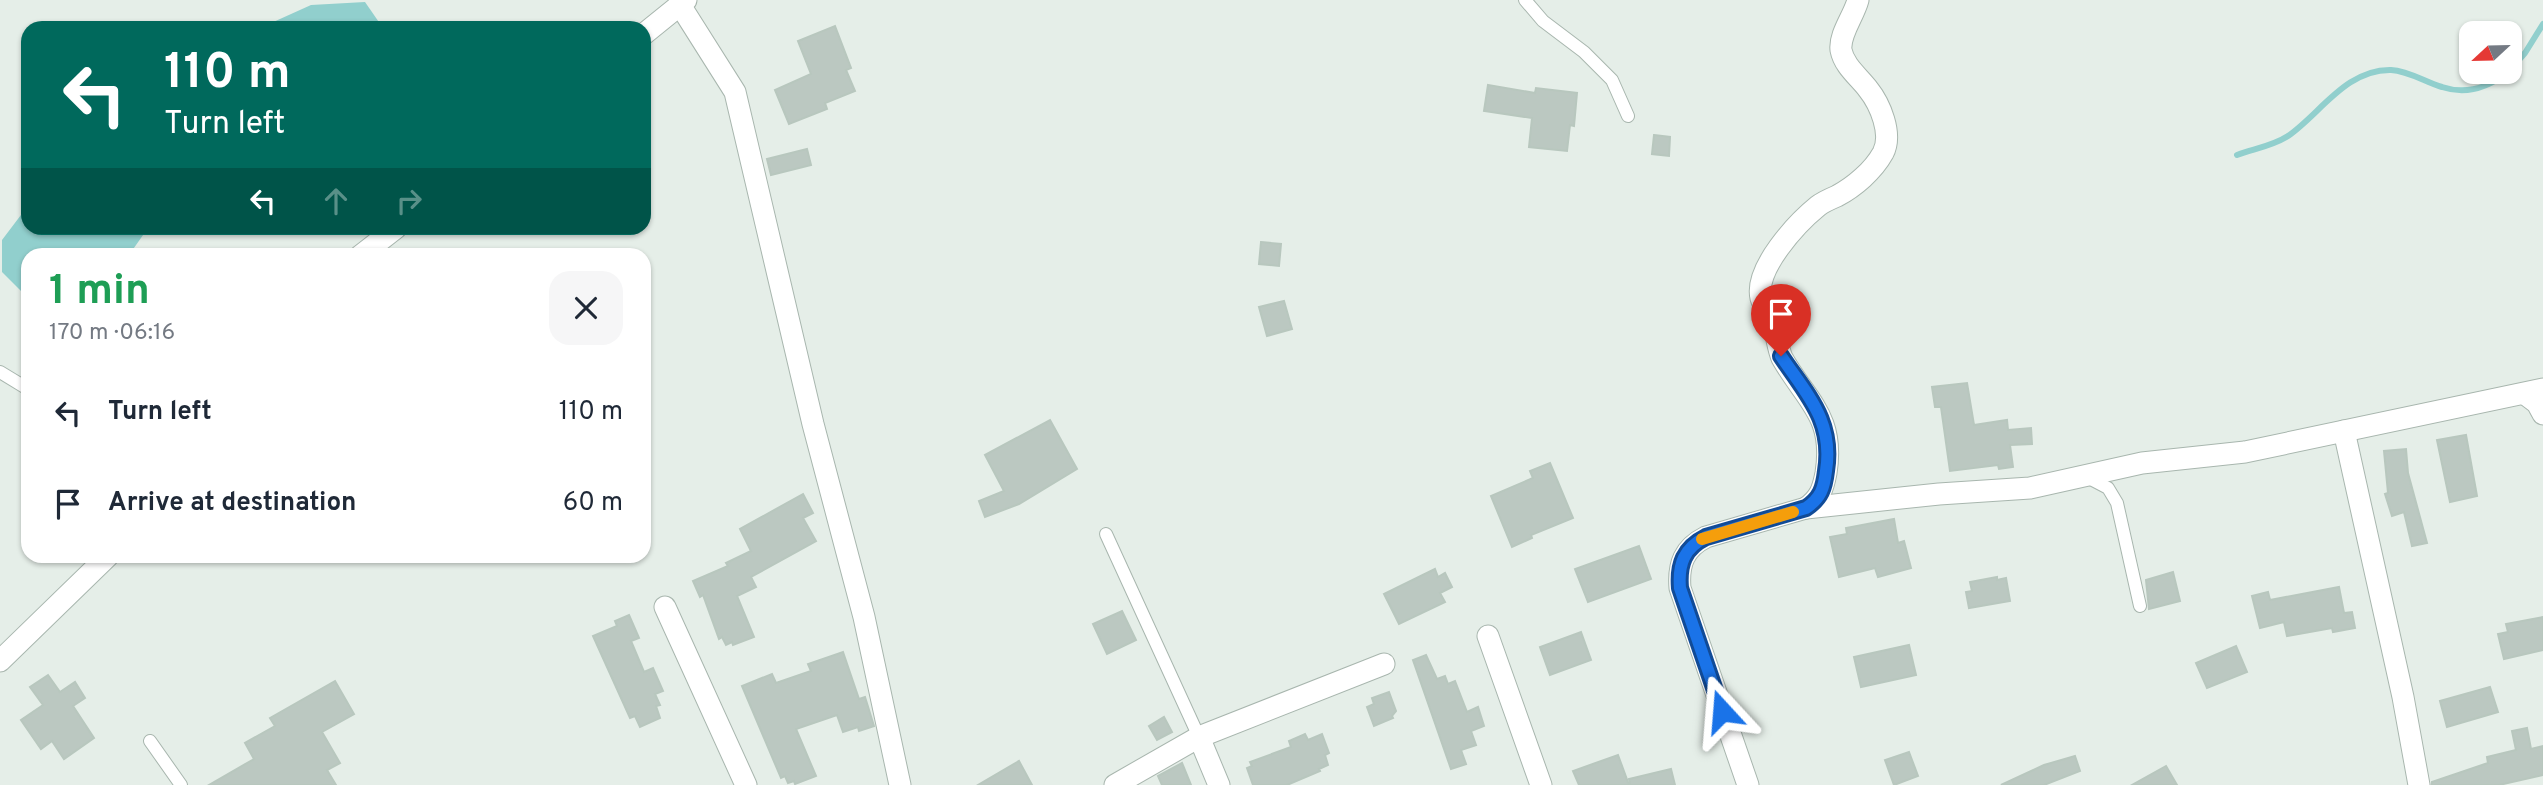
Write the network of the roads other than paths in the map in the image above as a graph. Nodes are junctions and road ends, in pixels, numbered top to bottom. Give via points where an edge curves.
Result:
1 (1525, 0) edge
2 (1858, 0) edge
3 (683, 2) edge
4 (651, 28) edge
5 (1628, 116) dead end
6 (387, 235) edge
7 (370, 248) edge
8 (0, 372) edge
9 (21, 386) edge
10 (2534, 391) edge
11 (2543, 414) edge
12 (2344, 431) junction
13 (2083, 475) junction
14 (1806, 508) junction
15 (1106, 534) dead end
16 (101, 563) edge
17 (2140, 606) dead end
18 (665, 607) dead end
19 (1488, 636) dead end
20 (0, 661) edge
21 (1384, 664) dead end
22 (1199, 737) junction
23 (150, 741) dead end
24 (181, 785) edge
25 (747, 785) edge
26 (900, 785) edge
27 (1115, 785) edge
28 (1219, 785) edge
29 (1541, 785) edge
30 (1748, 785) edge
31 (2419, 785) edge

1 - 5 lane via 1612,80
2 - 14 street via 1841,52 1870,91 1882,117 1887,135 1884,151 1855,184 1820,204 1790,232 1761,282 1761,296 1781,356 1826,428 1829,452 1824,485 1819,499
3 - 4 street
3 - 26 street via 735,92 864,617
6 - 7 street
8 - 9 lane
10 - 11 street
10 - 12 street
12 - 13 street via 2245,452 2142,463
12 - 31 street
13 - 14 street via 2030,488
13 - 17 lane via 2108,488 2117,503
14 - 30 street via 1692,544 1679,572 1680,588
15 - 22 lane
16 - 20 street
18 - 25 street
19 - 29 street
21 - 22 street
22 - 27 street
22 - 28 street
23 - 24 lane

